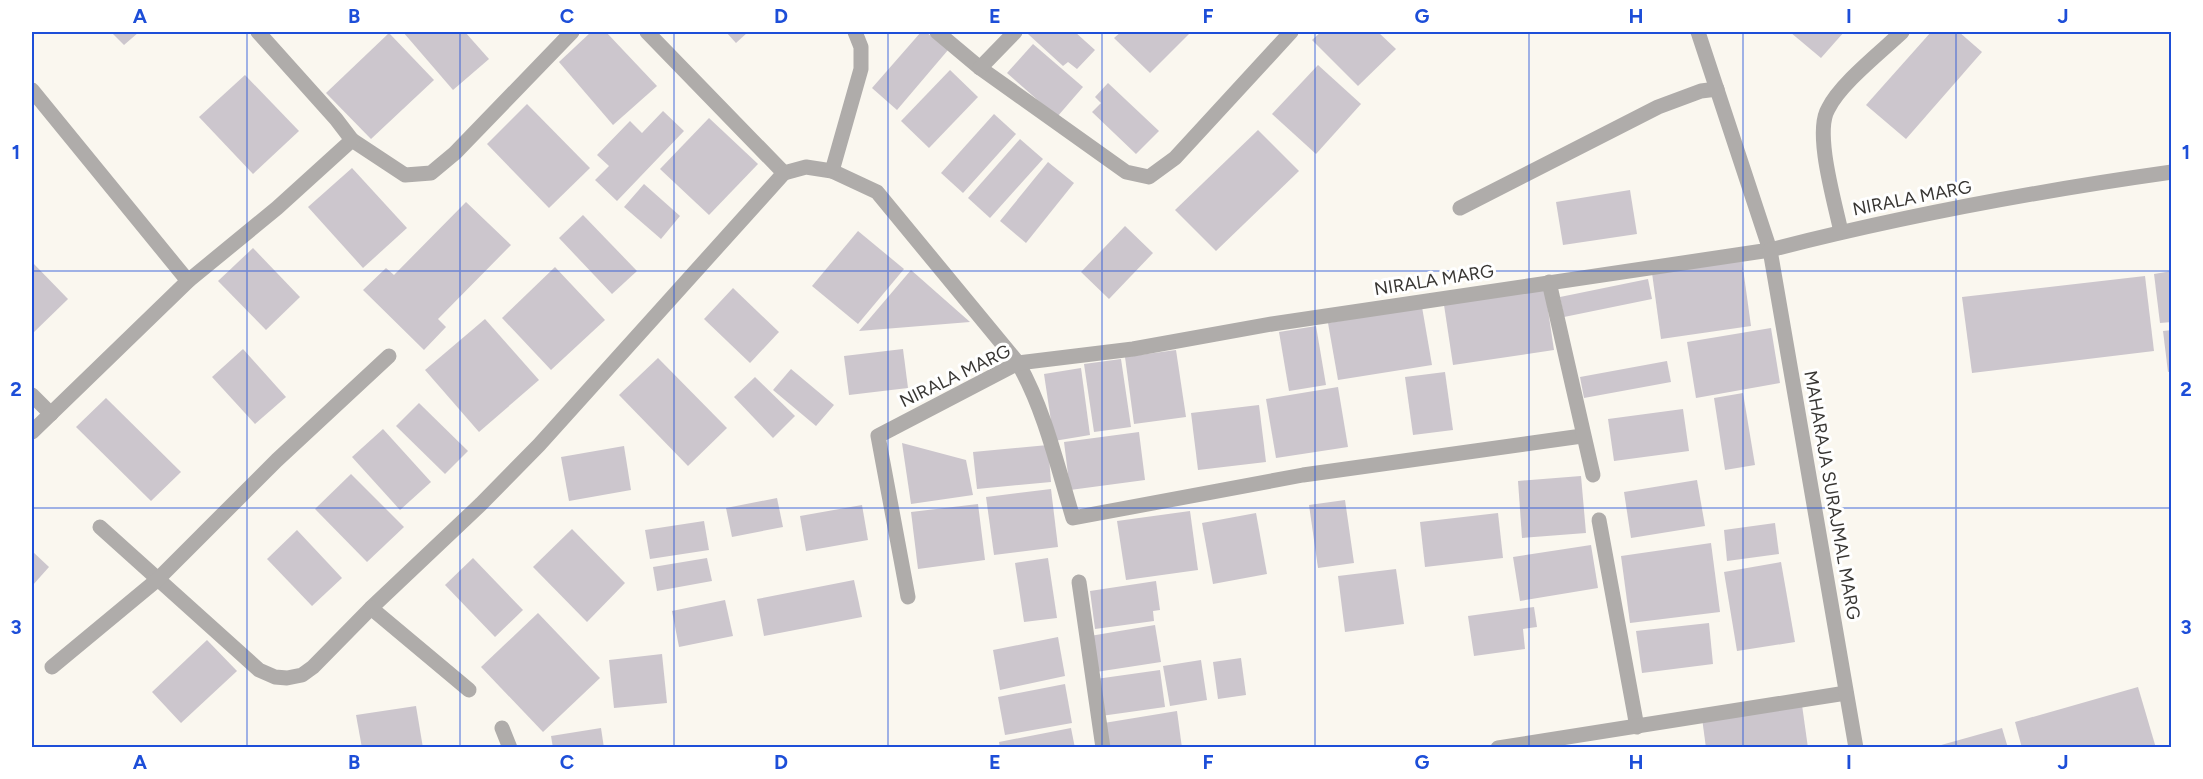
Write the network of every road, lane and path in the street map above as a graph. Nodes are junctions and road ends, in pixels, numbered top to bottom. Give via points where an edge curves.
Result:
1 (258, 32) edge
2 (572, 32) edge
3 (647, 32) edge
4 (855, 32) edge
5 (937, 32) edge
6 (1016, 32) edge
7 (1291, 32) edge
8 (1698, 32) edge
9 (1902, 32) edge
10 (980, 68) junction
11 (1717, 89) junction
12 (32, 90) edge
13 (352, 140) junction
14 (832, 171) junction
15 (784, 172) junction
16 (2172, 172) edge
17 (1460, 208) dead end
18 (1841, 232) junction
19 (1770, 250) junction
20 (188, 280) junction
21 (1549, 282) junction
22 (389, 356) dead end
23 (1018, 363) junction
24 (32, 395) edge
25 (51, 414) junction
26 (32, 432) edge
27 (1582, 436) junction
28 (1593, 475) dead end
29 (1599, 520) dead end
30 (100, 527) dead end
31 (157, 580) junction
32 (1078, 582) dead end
33 (908, 597) dead end
34 (371, 608) junction
35 (52, 667) dead end
36 (469, 690) dead end
37 (1846, 693) junction
38 (1637, 727) junction
39 (502, 728) dead end
40 (510, 747) edge
41 (1103, 747) edge
42 (1498, 747) edge
43 (1856, 747) edge

1 - 13 street
2 - 13 street via 431,173 405,175
3 - 15 street
4 - 14 street via 861,47 861,69
5 - 10 street
6 - 10 street
7 - 10 street via 1175,158 1149,177 1126,172
8 - 11 street, MAHARAJA SURAJMAL MARG
9 - 18 street via 1839,92 1826,110 1823,147
11 - 17 street via 1658,107
11 - 19 street, MAHARAJA SURAJMAL MARG
12 - 20 street
13 - 20 street via 277,208
14 - 15 street via 806,167
14 - 23 street via 876,192
15 - 34 street via 539,445
16 - 18 street, NIRALA MARG via 2048,190
18 - 19 street, NIRALA MARG
19 - 21 street, NIRALA MARG
19 - 37 street, MAHARAJA SURAJMAL MARG
20 - 25 street
21 - 23 street, NIRALA MARG via 1132,349
21 - 27 street
22 - 31 street
23 - 27 street via 1043,416 1073,518 1303,475
23 - 33 street, NIRALA MARG via 878,436
24 - 25 street
25 - 26 street
27 - 28 street
29 - 38 street
30 - 31 street
31 - 34 street via 259,670 275,677 302,675 314,667
31 - 35 street
32 - 41 street
34 - 36 street
37 - 38 street
37 - 43 street, MAHARAJA SURAJMAL MARG
38 - 42 street
39 - 40 street

